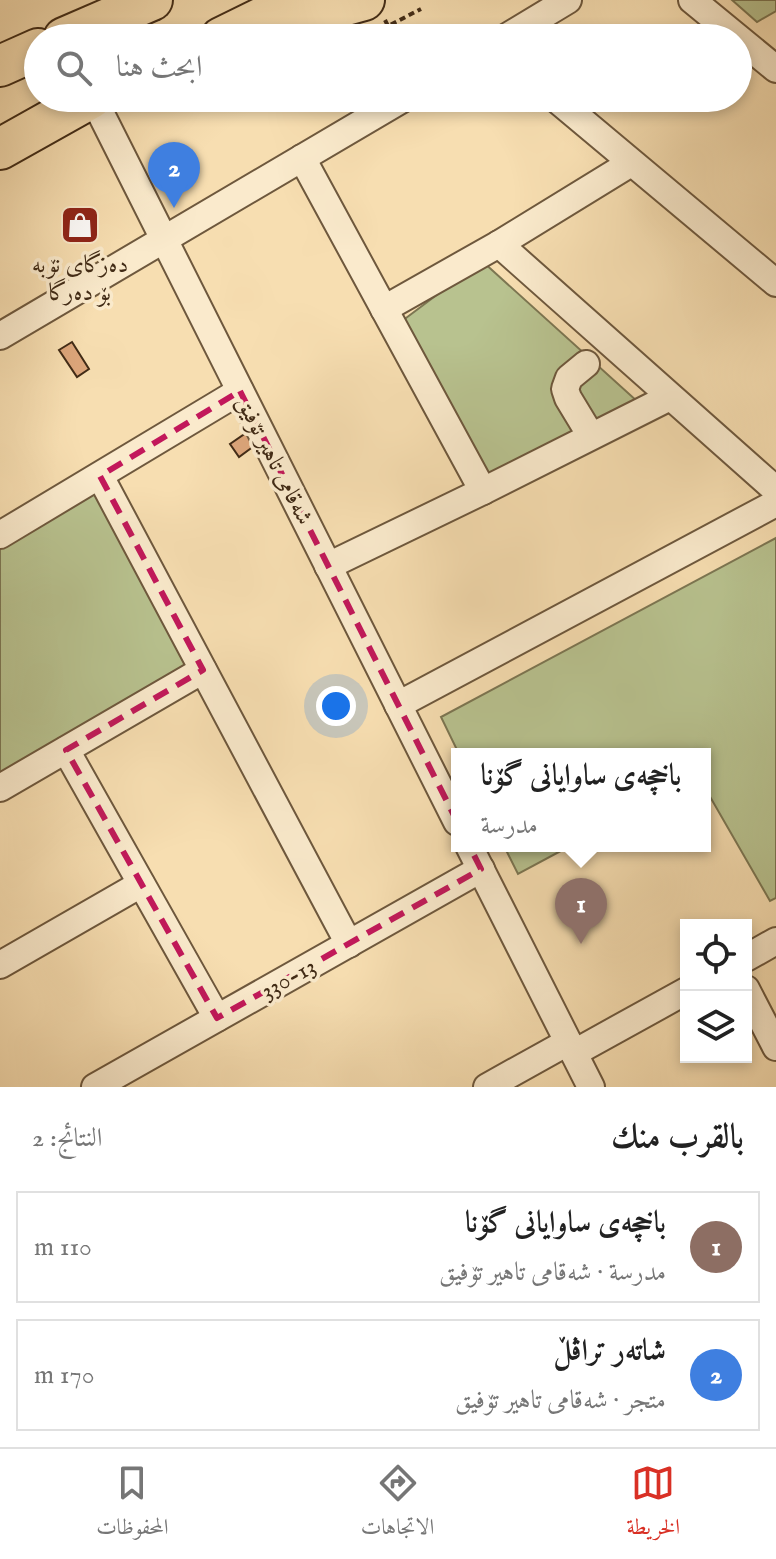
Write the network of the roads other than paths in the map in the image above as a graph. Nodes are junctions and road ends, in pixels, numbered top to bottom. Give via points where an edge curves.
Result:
1 (152, 0) edge
2 (298, 0) edge
3 (568, 0) edge
4 (692, 0) edge
5 (376, 13) edge
6 (258, 21) junction
7 (96, 24) edge
8 (251, 24) edge
9 (528, 24) edge
10 (721, 24) edge
11 (752, 49) edge
12 (24, 55) edge
13 (0, 66) edge
14 (776, 69) edge
15 (67, 112) edge
16 (99, 112) edge
17 (380, 112) edge
18 (571, 112) edge
19 (0, 149) edge
20 (302, 158) junction
21 (631, 163) junction
22 (163, 240) junction
23 (499, 244) junction
24 (776, 283) edge
25 (384, 309) junction
26 (0, 336) edge
27 (586, 364) dead end
28 (240, 391) junction
29 (670, 397) junction
30 (591, 436) junction
31 (100, 476) junction
32 (776, 490) edge
33 (483, 491) junction
34 (776, 503) edge
35 (0, 535) edge
36 (328, 566) junction
37 (203, 670) junction
38 (398, 705) junction
39 (66, 750) junction
40 (3, 780) edge
41 (451, 810) edge
42 (475, 858) edge
43 (141, 884) junction
44 (776, 941) edge
45 (349, 944) junction
46 (752, 955) edge
47 (0, 965) edge
48 (747, 991) edge
49 (680, 994) edge
50 (217, 1018) junction
51 (571, 1047) junction
52 (776, 1047) edge
53 (95, 1087) edge
54 (487, 1087) edge
55 (591, 1087) edge

1 - 7 highway
2 - 6 highway
3 - 9 street
4 - 10 street
5 - 6 highway
6 - 8 highway
11 - 14 street
12 - 13 highway
15 - 19 highway
16 - 22 street, شەقامی تاهیر تۆفیق
17 - 20 street
18 - 21 street
20 - 22 street
20 - 25 street
21 - 23 street
21 - 24 street
22 - 26 street
22 - 28 street, شەقامی تاهیر تۆفیق
23 - 25 street
23 - 29 street
25 - 33 street
27 - 30 street via 569,378 565,389
28 - 31 street
28 - 36 street, شەقامی تاهیر تۆفیق
29 - 30 street
29 - 32 street
30 - 33 street
31 - 35 street
31 - 37 street
33 - 36 street
34 - 38 street
36 - 38 street, شەقامی تاهیر تۆفیق
37 - 39 street
37 - 45 street
38 - 41 street, شەقامی تاهیر تۆفیق
39 - 40 street
39 - 43 street
42 - 45 street, 330-13
42 - 51 street
43 - 47 street
43 - 50 street
44 - 46 street
45 - 50 street, 330-13
48 - 52 street
49 - 51 street
50 - 53 street, 330-13
51 - 54 street
51 - 55 street

